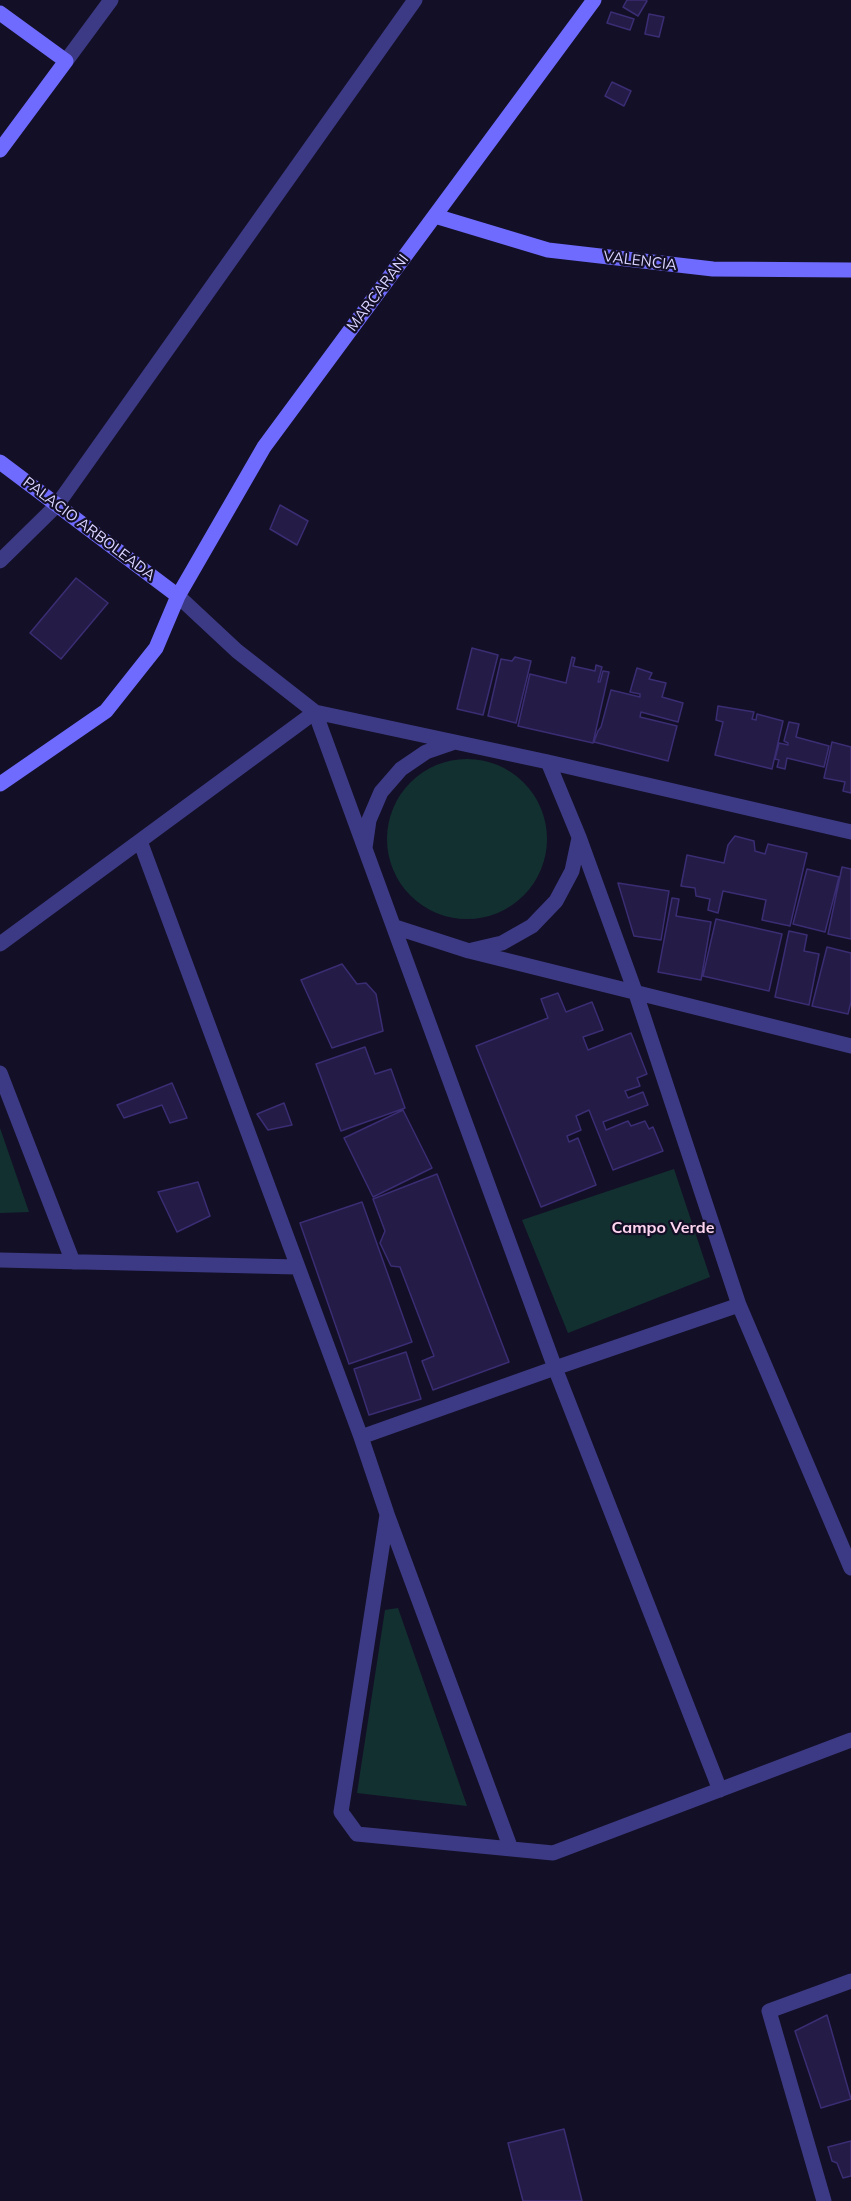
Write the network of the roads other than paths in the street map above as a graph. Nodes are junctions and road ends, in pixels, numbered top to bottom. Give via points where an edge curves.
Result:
1 (111, 0) edge
2 (415, 0) edge
3 (594, 0) edge
4 (0, 13) edge
5 (66, 61) junction
6 (0, 150) edge
7 (435, 216) junction
8 (851, 270) edge
9 (0, 462) edge
10 (57, 505) junction
11 (0, 561) edge
12 (178, 596) junction
13 (315, 712) junction
14 (455, 742) junction
15 (548, 762) junction
16 (0, 784) edge
17 (851, 832) edge
18 (579, 837) junction
19 (140, 841) junction
20 (365, 850) junction
21 (395, 927) junction
22 (0, 944) edge
23 (469, 951) junction
24 (636, 994) junction
25 (851, 1046) edge
26 (0, 1073) edge
27 (0, 1260) edge
28 (73, 1262) junction
29 (297, 1267) junction
30 (739, 1305) junction
31 (555, 1368) junction
32 (361, 1437) junction
33 (387, 1514) junction
34 (851, 1568) edge
35 (851, 1740) edge
36 (720, 1790) junction
37 (512, 1849) junction
38 (851, 1981) edge
39 (824, 2201) edge

1 - 5 street
2 - 10 street
3 - 7 main road, MARCARANI
4 - 5 main road
5 - 6 main road
7 - 8 main road, VALENCIA via 548,250 713,269
7 - 12 main road, MARCARANI via 264,447
9 - 10 main road, PALACIO ARBOLEADA
10 - 11 street
10 - 12 main road, PALACIO ARBOLEADA
12 - 13 street via 237,651
12 - 16 main road, MARCARANI via 156,648 106,711
13 - 14 street
13 - 19 street
13 - 20 street
14 - 15 street
14 - 20 street via 418,757 381,792 369,820
15 - 17 street
15 - 18 street
18 - 23 street via 572,871 556,901 532,926 502,942
18 - 24 street
19 - 22 street
19 - 29 street
20 - 21 street
21 - 23 street
21 - 31 street
23 - 24 street
24 - 25 street
24 - 30 street
26 - 28 street
27 - 28 street
28 - 29 street
29 - 32 street
30 - 31 street
30 - 34 street
31 - 32 street
31 - 36 street
32 - 33 street
33 - 37 street
33 - 37 street via 341,1812 357,1834
35 - 36 street
36 - 37 street via 553,1853
38 - 39 street via 769,2011

